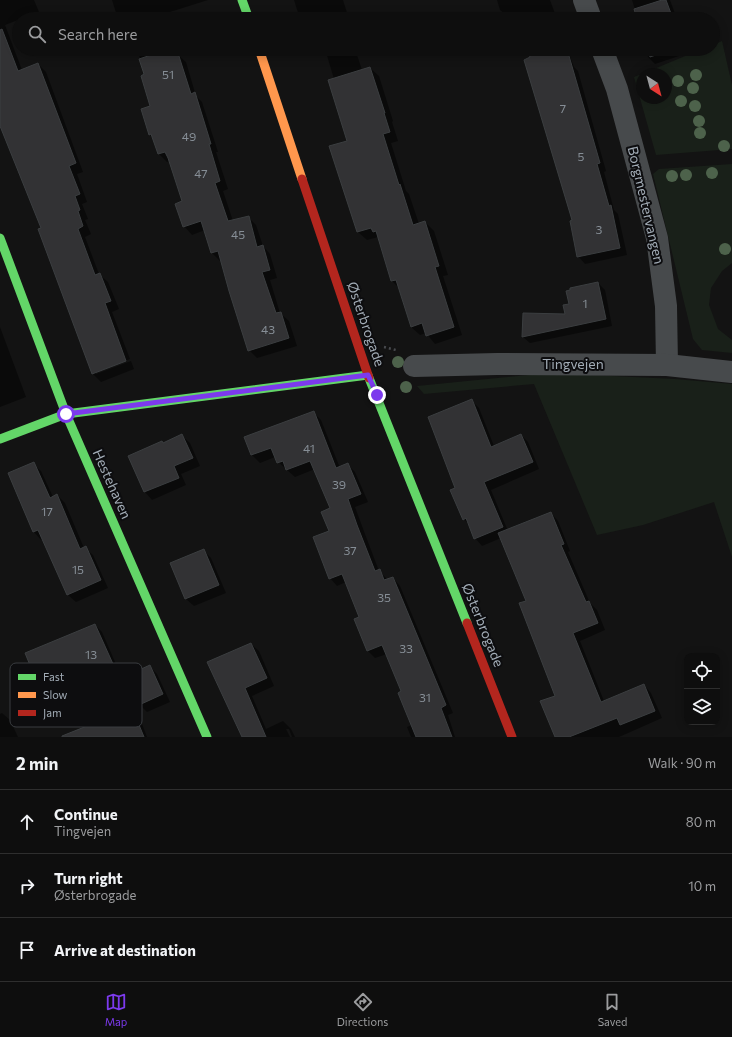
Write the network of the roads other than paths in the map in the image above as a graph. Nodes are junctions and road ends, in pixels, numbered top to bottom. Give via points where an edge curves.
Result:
1 (242, 0) edge
2 (584, 0) edge
3 (246, 12) edge
4 (588, 12) edge
5 (261, 56) edge
6 (605, 56) edge
7 (0, 238) edge
8 (667, 365) junction
9 (414, 366) road end
10 (732, 372) edge
11 (368, 375) junction
12 (66, 414) junction
13 (0, 439) edge
14 (207, 737) edge
15 (512, 737) edge

1 - 3 street
2 - 4 street
5 - 11 street, Østerbrogade
6 - 8 street, Borgmestervangen via 617,89 657,238 666,306
7 - 12 street, Hestehaven
8 - 9 street, Tingvejen
8 - 10 street, Tingvejen
11 - 12 street
11 - 15 street, Østerbrogade
12 - 13 street
12 - 14 street, Hestehaven

